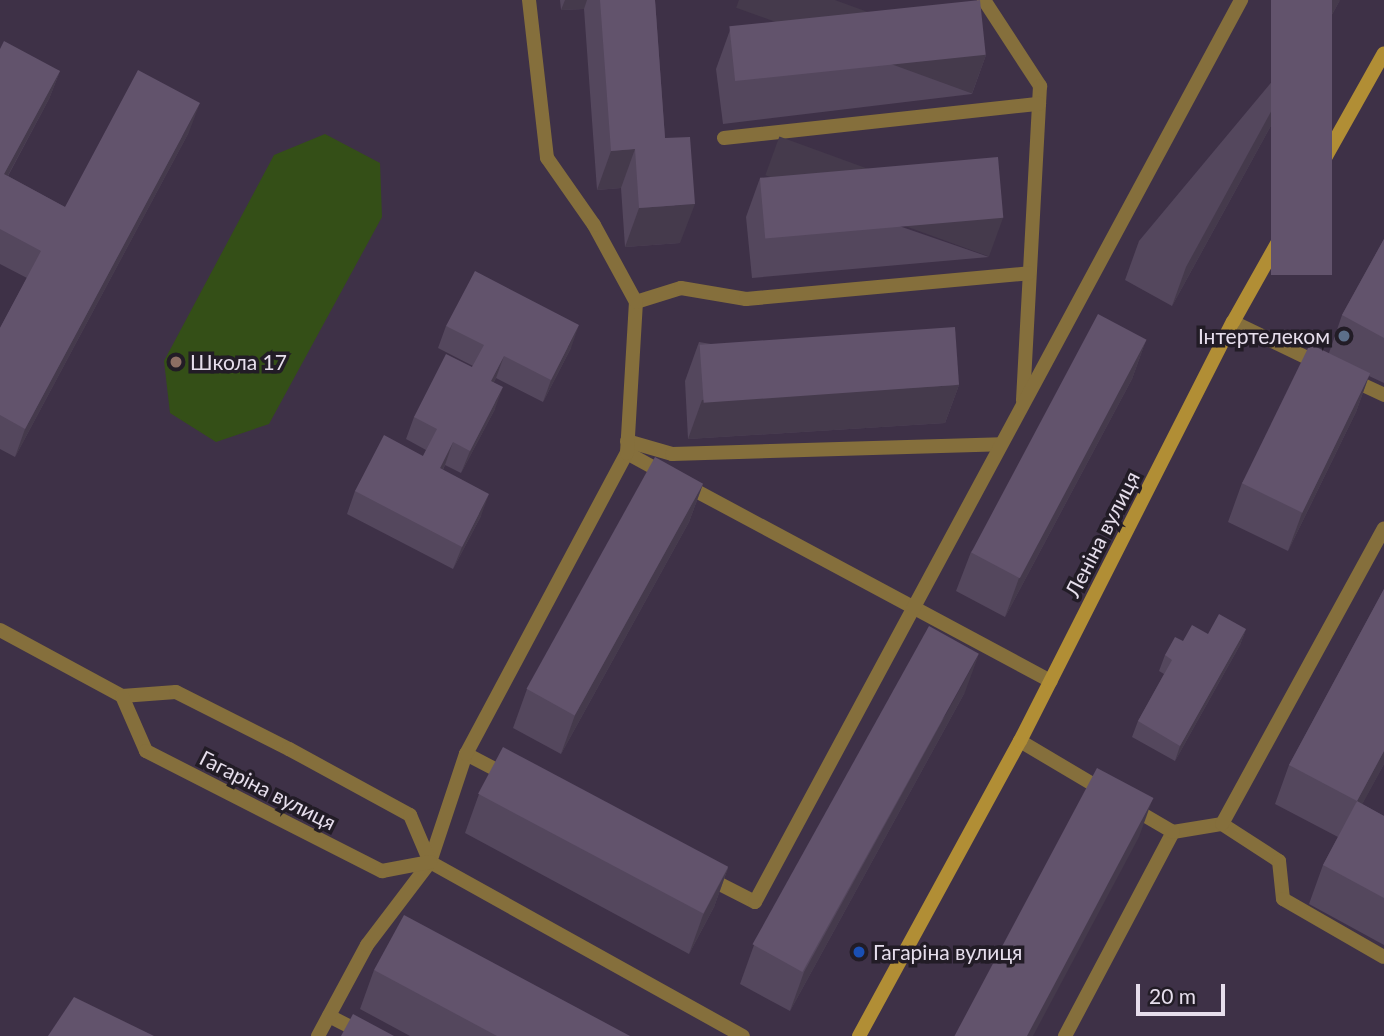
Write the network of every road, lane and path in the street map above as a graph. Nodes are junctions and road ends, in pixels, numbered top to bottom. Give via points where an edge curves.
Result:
1 (529, 0) edge
2 (984, 0) edge
3 (1241, 0) edge
4 (1384, 53) edge
5 (1039, 104) junction
6 (724, 138) dead end
7 (1029, 273) junction
8 (636, 302) junction
9 (1233, 321) junction
10 (1384, 395) edge
11 (1022, 406) junction
12 (1001, 444) junction
13 (627, 447) junction
14 (1384, 528) edge
15 (912, 610) junction
16 (0, 630) edge
17 (1051, 681) junction
18 (122, 696) junction
19 (1020, 741) junction
20 (466, 754) junction
21 (526, 785) edge
22 (1222, 824) junction
23 (1173, 832) junction
24 (430, 862) junction
25 (695, 871) edge
26 (1384, 957) edge
27 (329, 1016) junction
28 (318, 1036) edge
29 (368, 1036) edge
30 (743, 1036) edge
31 (859, 1036) edge
32 (1065, 1036) edge

1 - 8 street via 547,158 594,225
2 - 5 street via 1040,86
3 - 11 street
4 - 9 street, Леніна вулиця
5 - 6 street
5 - 7 street
7 - 8 street via 747,299 681,288
7 - 11 street
8 - 13 street
9 - 10 street
9 - 17 street, Леніна вулиця
11 - 12 street
12 - 13 street via 672,454
12 - 15 street
13 - 15 street
13 - 20 street
14 - 22 street
15 - 17 street
15 - 25 street via 755,902
16 - 18 street
17 - 19 street, Леніна вулиця
18 - 24 street, Гагаріна вулиця via 176,692 289,749 410,815
18 - 24 street, Гагаріна вулиця via 146,751 382,871
19 - 23 street
19 - 31 street, Леніна вулиця
20 - 21 street
20 - 24 street
22 - 23 street
22 - 26 street via 1279,861 1283,899
23 - 32 street
24 - 27 street via 367,945
24 - 30 street
27 - 28 street
27 - 29 street

